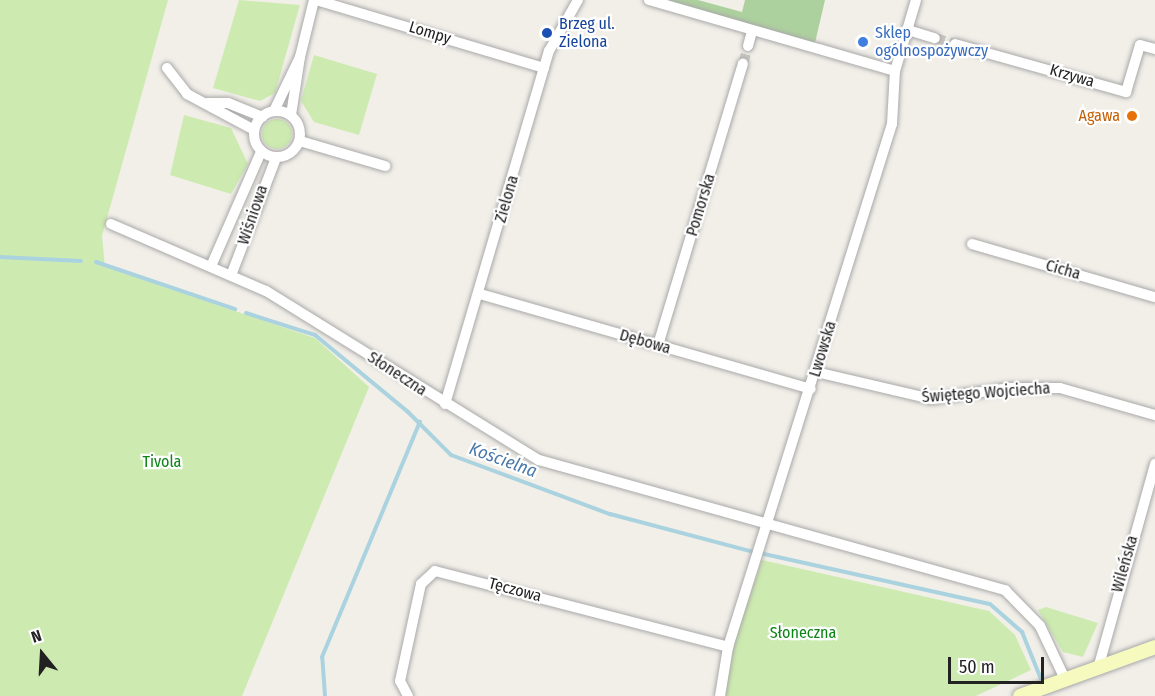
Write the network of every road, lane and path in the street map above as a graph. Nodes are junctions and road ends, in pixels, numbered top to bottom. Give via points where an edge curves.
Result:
1 (315, 0) edge
2 (578, 0) edge
3 (650, 0) edge
4 (916, 0) edge
5 (908, 30) junction
6 (752, 31) junction
7 (935, 38) tunnel mouth
8 (955, 44) tunnel mouth
9 (748, 46) tunnel mouth
10 (1155, 49) edge
11 (300, 57) junction
12 (743, 64) tunnel mouth
13 (167, 68) dead end
14 (544, 68) junction
15 (895, 71) junction
16 (207, 103) junction
17 (274, 111) junction
18 (291, 116) junction
19 (262, 117) junction
20 (254, 130) junction
21 (300, 141) junction
22 (261, 152) junction
23 (276, 158) junction
24 (385, 166) dead end
25 (111, 224) dead end
26 (972, 244) dead end
27 (212, 264) junction
28 (232, 273) junction
29 (480, 294) junction
30 (1155, 297) edge
31 (658, 345) junction
32 (816, 372) junction
33 (811, 389) junction
34 (445, 404) junction
35 (1155, 416) edge
36 (1155, 464) edge
37 (766, 526) junction
38 (728, 647) junction
39 (1155, 647) edge
40 (1099, 665) junction
41 (1064, 677) junction
42 (408, 696) edge
43 (720, 696) edge
44 (1020, 696) edge

1 - 11 street
1 - 14 street, Lompy
2 - 14 street, Zielona via 555,35
3 - 6 street
4 - 5 street, Lwowska
5 - 7 street
5 - 15 street, Lwowska
6 - 9 street
6 - 15 street
8 - 10 street, Krzywa via 1126,92 1140,45
11 - 17 street
11 - 18 street
12 - 31 street, Pomorska
13 - 16 street via 180,88
14 - 29 street, Zielona
15 - 32 street, Lwowska via 892,124
16 - 19 street via 228,103
16 - 20 street
17 - 18 street
17 - 19 street
18 - 21 street
19 - 20 street
20 - 22 street
21 - 23 street via 291,153
21 - 24 street
22 - 23 street
22 - 27 street, Wiśniowa
23 - 28 street, Wiśniowa
25 - 27 street, Słoneczna
26 - 30 street, Cicha
27 - 28 street, Słoneczna
28 - 34 street, Słoneczna
29 - 31 street, Dębowa
29 - 34 street, Zielona
31 - 33 street, Dębowa
32 - 33 street, Lwowska
32 - 35 street, Świętego Wojciecha via 931,399 1010,388 1060,388
33 - 37 street, Lwowska
34 - 37 street, Słoneczna via 567,471
36 - 40 street, Wileńska
37 - 38 street, Lwowska
37 - 41 street, Słoneczna via 1005,590 1040,626
38 - 42 street, Tęczowa via 435,571 421,584 400,681
38 - 43 street, Lwowska
39 - 40 street
40 - 41 street
41 - 44 street

